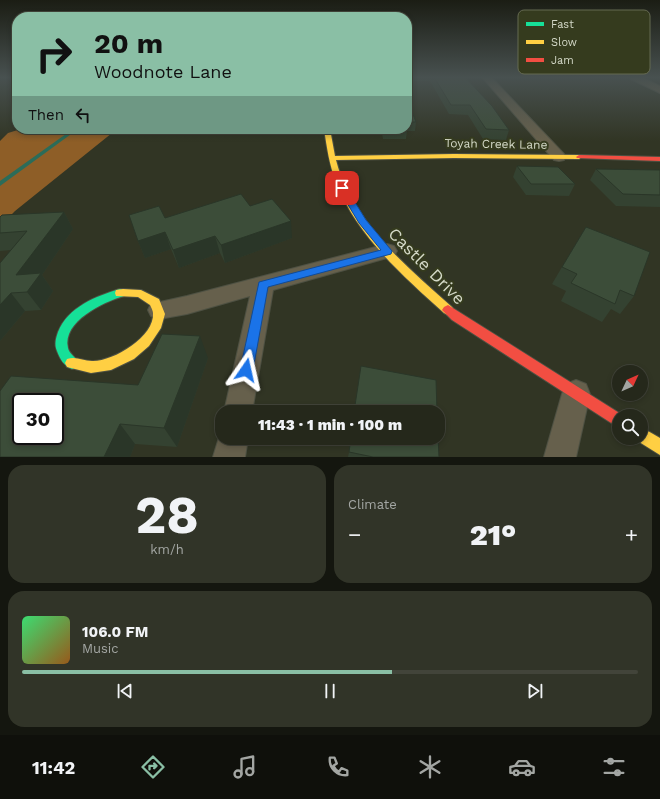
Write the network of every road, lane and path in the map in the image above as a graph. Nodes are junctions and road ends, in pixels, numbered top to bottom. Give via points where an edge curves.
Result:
1 (505, 98) edge
2 (328, 134) edge
3 (559, 157) junction
4 (331, 158) junction
5 (660, 159) edge
6 (387, 251) junction
7 (263, 284) junction
8 (159, 310) junction
9 (576, 394) junction
10 (239, 405) edge
11 (612, 417) edge
12 (648, 439) edge
13 (232, 445) edge
14 (660, 447) edge
15 (230, 457) edge
16 (560, 457) edge

1 - 3 street
2 - 4 street, Castle Drive
3 - 4 street, Toyah Creek Lane via 487,155
3 - 5 street, Toyah Creek Lane
4 - 6 street, Castle Drive via 342,188 362,221
6 - 7 street
6 - 9 street, Castle Drive via 408,274 456,317
7 - 8 street
7 - 10 street
8 - 8 street via 155,301 146,295 127,293 105,298 90,305 67,327 61,340 61,352 67,361 78,367 94,368 112,364 143,346 154,333 159,321
9 - 11 street, Castle Drive
9 - 16 street
12 - 14 street
13 - 15 street

